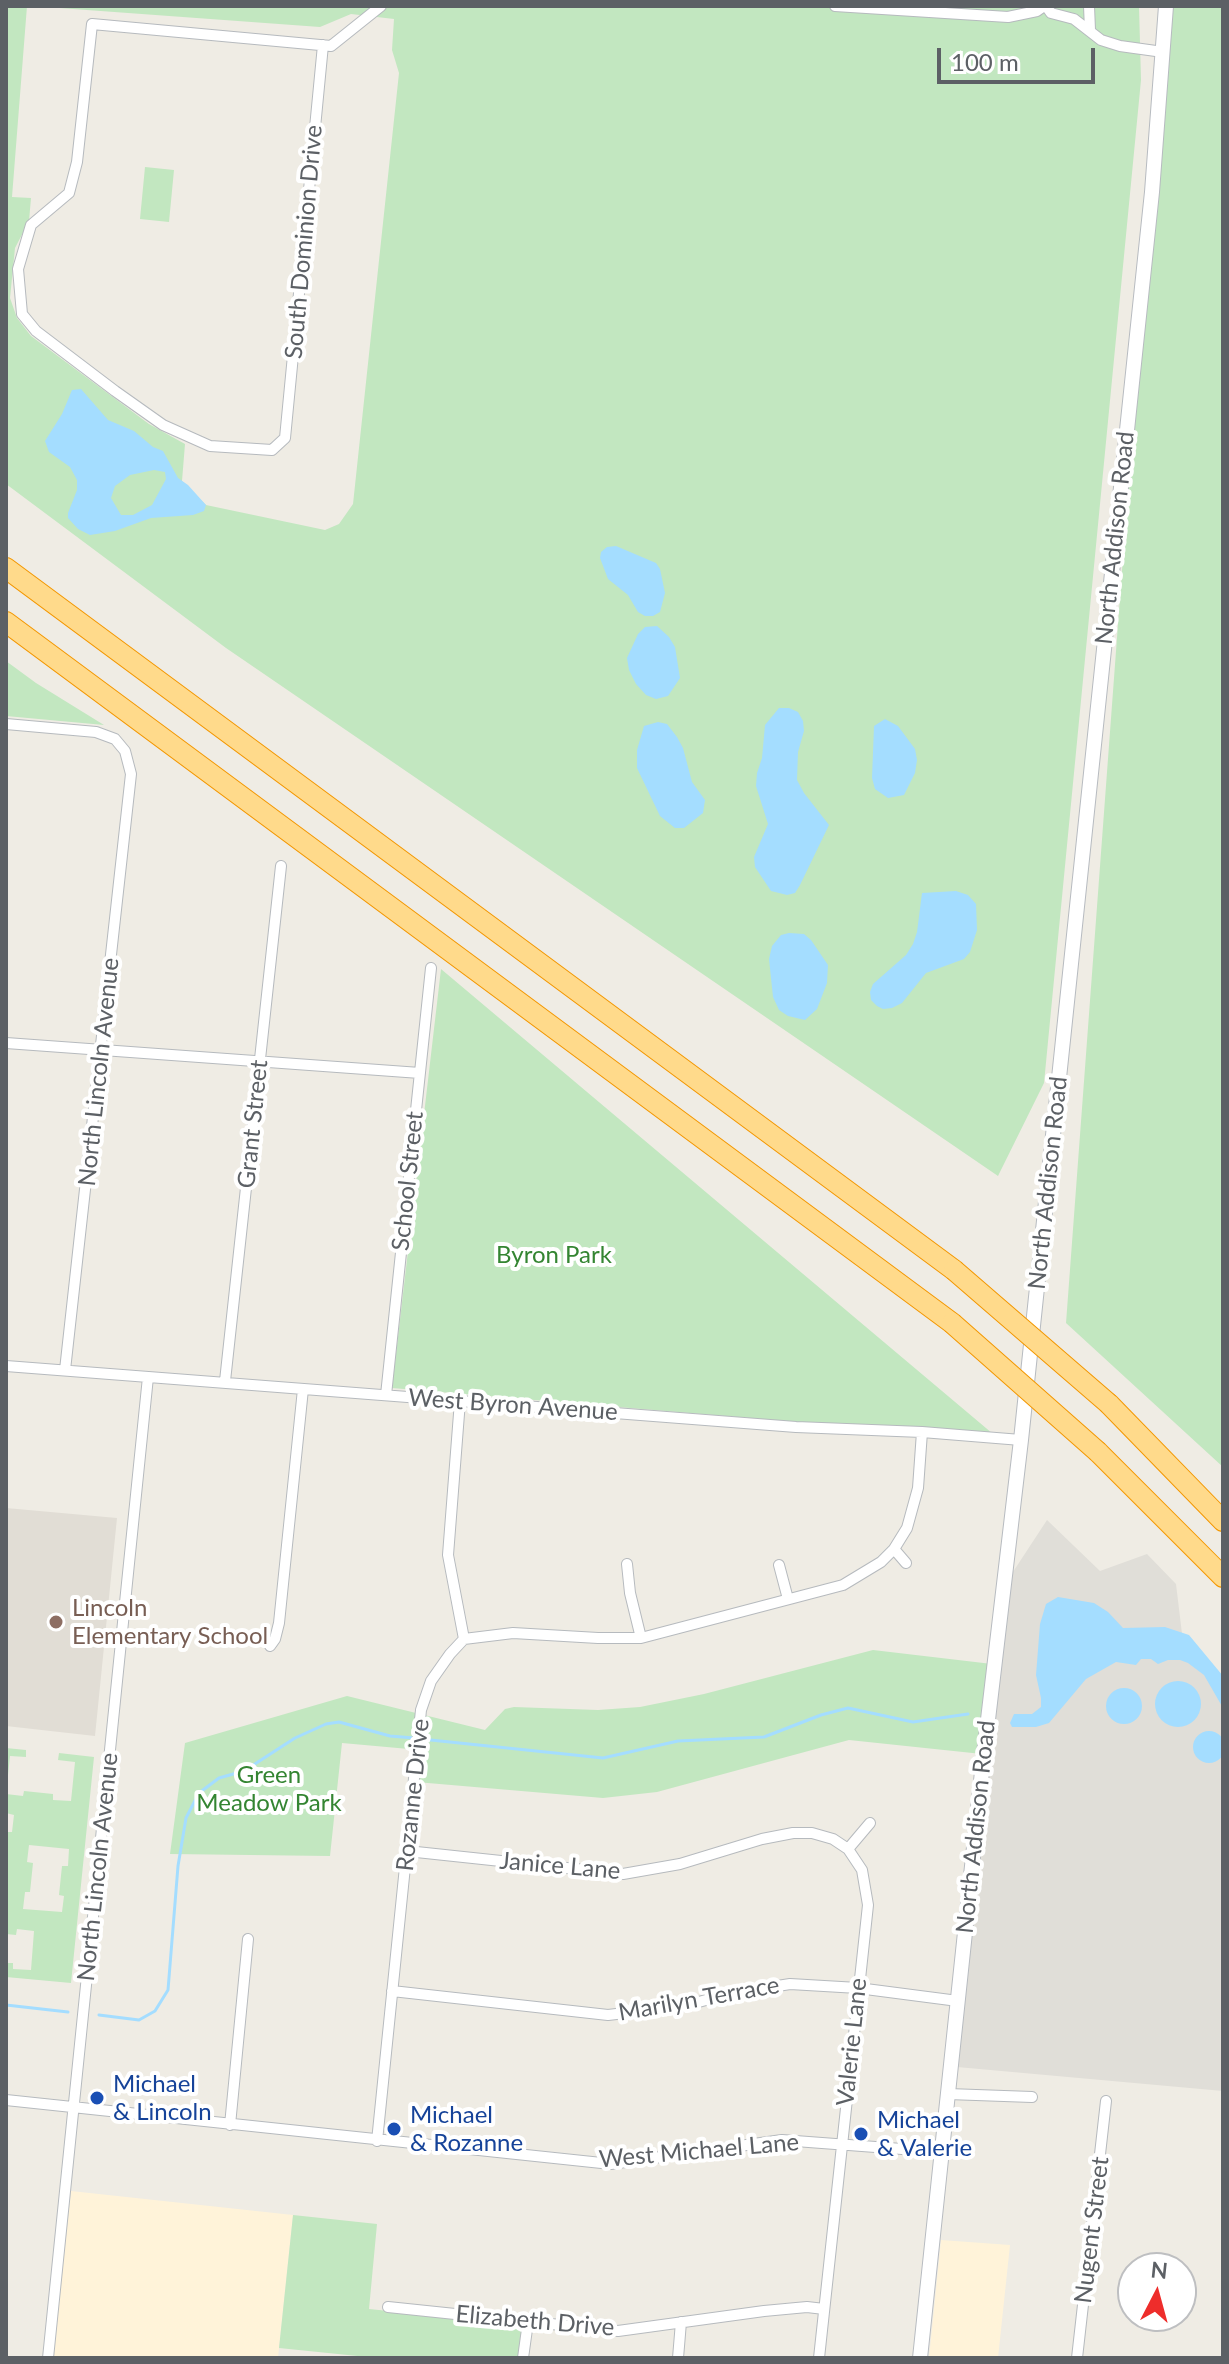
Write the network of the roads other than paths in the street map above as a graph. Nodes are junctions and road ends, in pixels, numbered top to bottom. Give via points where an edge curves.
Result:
1 (381, 6) edge
2 (835, 6) edge
3 (1045, 6) edge
4 (1089, 6) edge
5 (1166, 6) edge
6 (1090, 30) junction
7 (327, 46) junction
8 (1163, 52) junction
9 (6, 568) edge
10 (6, 622) edge
11 (6, 724) edge
12 (281, 866) dead end
13 (431, 968) dead end
14 (6, 1043) edge
15 (101, 1050) junction
16 (260, 1061) junction
17 (420, 1073) junction
18 (6, 1366) edge
19 (65, 1370) junction
20 (148, 1377) junction
21 (225, 1381) junction
22 (303, 1389) junction
23 (386, 1395) junction
24 (460, 1401) junction
25 (922, 1432) junction
26 (1021, 1440) junction
27 (1223, 1521) edge
28 (894, 1549) junction
29 (906, 1563) dead end
30 (627, 1564) dead end
31 (779, 1565) dead end
32 (1223, 1577) edge
33 (788, 1599) junction
34 (641, 1638) junction
35 (464, 1639) junction
36 (270, 1646) dead end
37 (870, 1823) dead end
38 (848, 1849) junction
39 (407, 1851) junction
40 (248, 1939) dead end
41 (858, 1988) junction
42 (392, 1991) junction
43 (958, 2001) junction
44 (948, 2094) junction
45 (1032, 2097) dead end
46 (6, 2100) edge
47 (1106, 2101) dead end
48 (75, 2108) junction
49 (230, 2125) junction
50 (377, 2141) junction
51 (842, 2144) junction
52 (942, 2152) junction
53 (388, 2307) dead end
54 (824, 2309) junction
55 (528, 2322) junction
56 (681, 2322) junction
57 (48, 2358) edge
58 (523, 2358) edge
59 (678, 2358) edge
60 (819, 2358) edge
61 (920, 2358) edge
62 (1077, 2358) edge

1 - 7 street
2 - 3 street via 1008,17
3 - 6 street
4 - 6 street
5 - 8 street, North Addison Road
6 - 8 street via 1120,46
7 - 7 street, South Dominion Drive via 285,438 272,450 210,446 163,425 36,331 22,314 18,269 31,225 69,193 92,24
8 - 26 street, North Addison Road
9 - 27 highway, bridge via 954,1270 1109,1404
10 - 32 highway, bridge via 952,1323 1098,1452
11 - 15 street, North Lincoln Avenue via 96,732 115,739 125,751 131,774
12 - 16 street, Grant Street
13 - 17 street, School Street
14 - 15 street
15 - 16 street
15 - 19 street, North Lincoln Avenue
16 - 17 street
16 - 21 street, Grant Street
17 - 23 street, School Street
18 - 19 street, West Byron Avenue
19 - 20 street, West Byron Avenue
20 - 21 street, West Byron Avenue
20 - 48 street, North Lincoln Avenue
21 - 22 street, West Byron Avenue
22 - 23 street, West Byron Avenue
22 - 36 street via 279,1623
23 - 24 street, West Byron Avenue
24 - 25 street, West Byron Avenue
24 - 35 street via 448,1555
25 - 26 street, West Byron Avenue
25 - 28 street via 914,1509
26 - 43 street, North Addison Road
28 - 29 street
28 - 33 street via 843,1585
30 - 34 street
31 - 33 street
33 - 34 street
34 - 35 street via 513,1633
35 - 39 street, Rozanne Drive via 424,1696
37 - 38 street
38 - 39 street, Janice Lane via 833,1839 793,1833 623,1874
38 - 41 street, Valerie Lane via 862,1870 868,1905
39 - 42 street, Rozanne Drive
40 - 49 street
41 - 42 street, Marilyn Terrace via 770,1986 619,2015
41 - 43 street, Marilyn Terrace
41 - 51 street, Valerie Lane
42 - 50 street, Rozanne Drive
43 - 44 street, North Addison Road
44 - 45 street
44 - 52 street, North Addison Road
46 - 48 street, West Michael Lane
47 - 62 street, Nugent Street
48 - 49 street, West Michael Lane
48 - 57 street, North Lincoln Avenue
49 - 50 street, West Michael Lane
50 - 51 street, West Michael Lane via 611,2164 782,2140
51 - 52 street, West Michael Lane
51 - 54 street, Valerie Lane
52 - 61 street, North Addison Road
53 - 55 street, Elizabeth Drive
54 - 56 street, Elizabeth Drive
54 - 60 street, Valerie Lane
55 - 56 street, Elizabeth Drive via 618,2331
55 - 58 street
56 - 59 street

